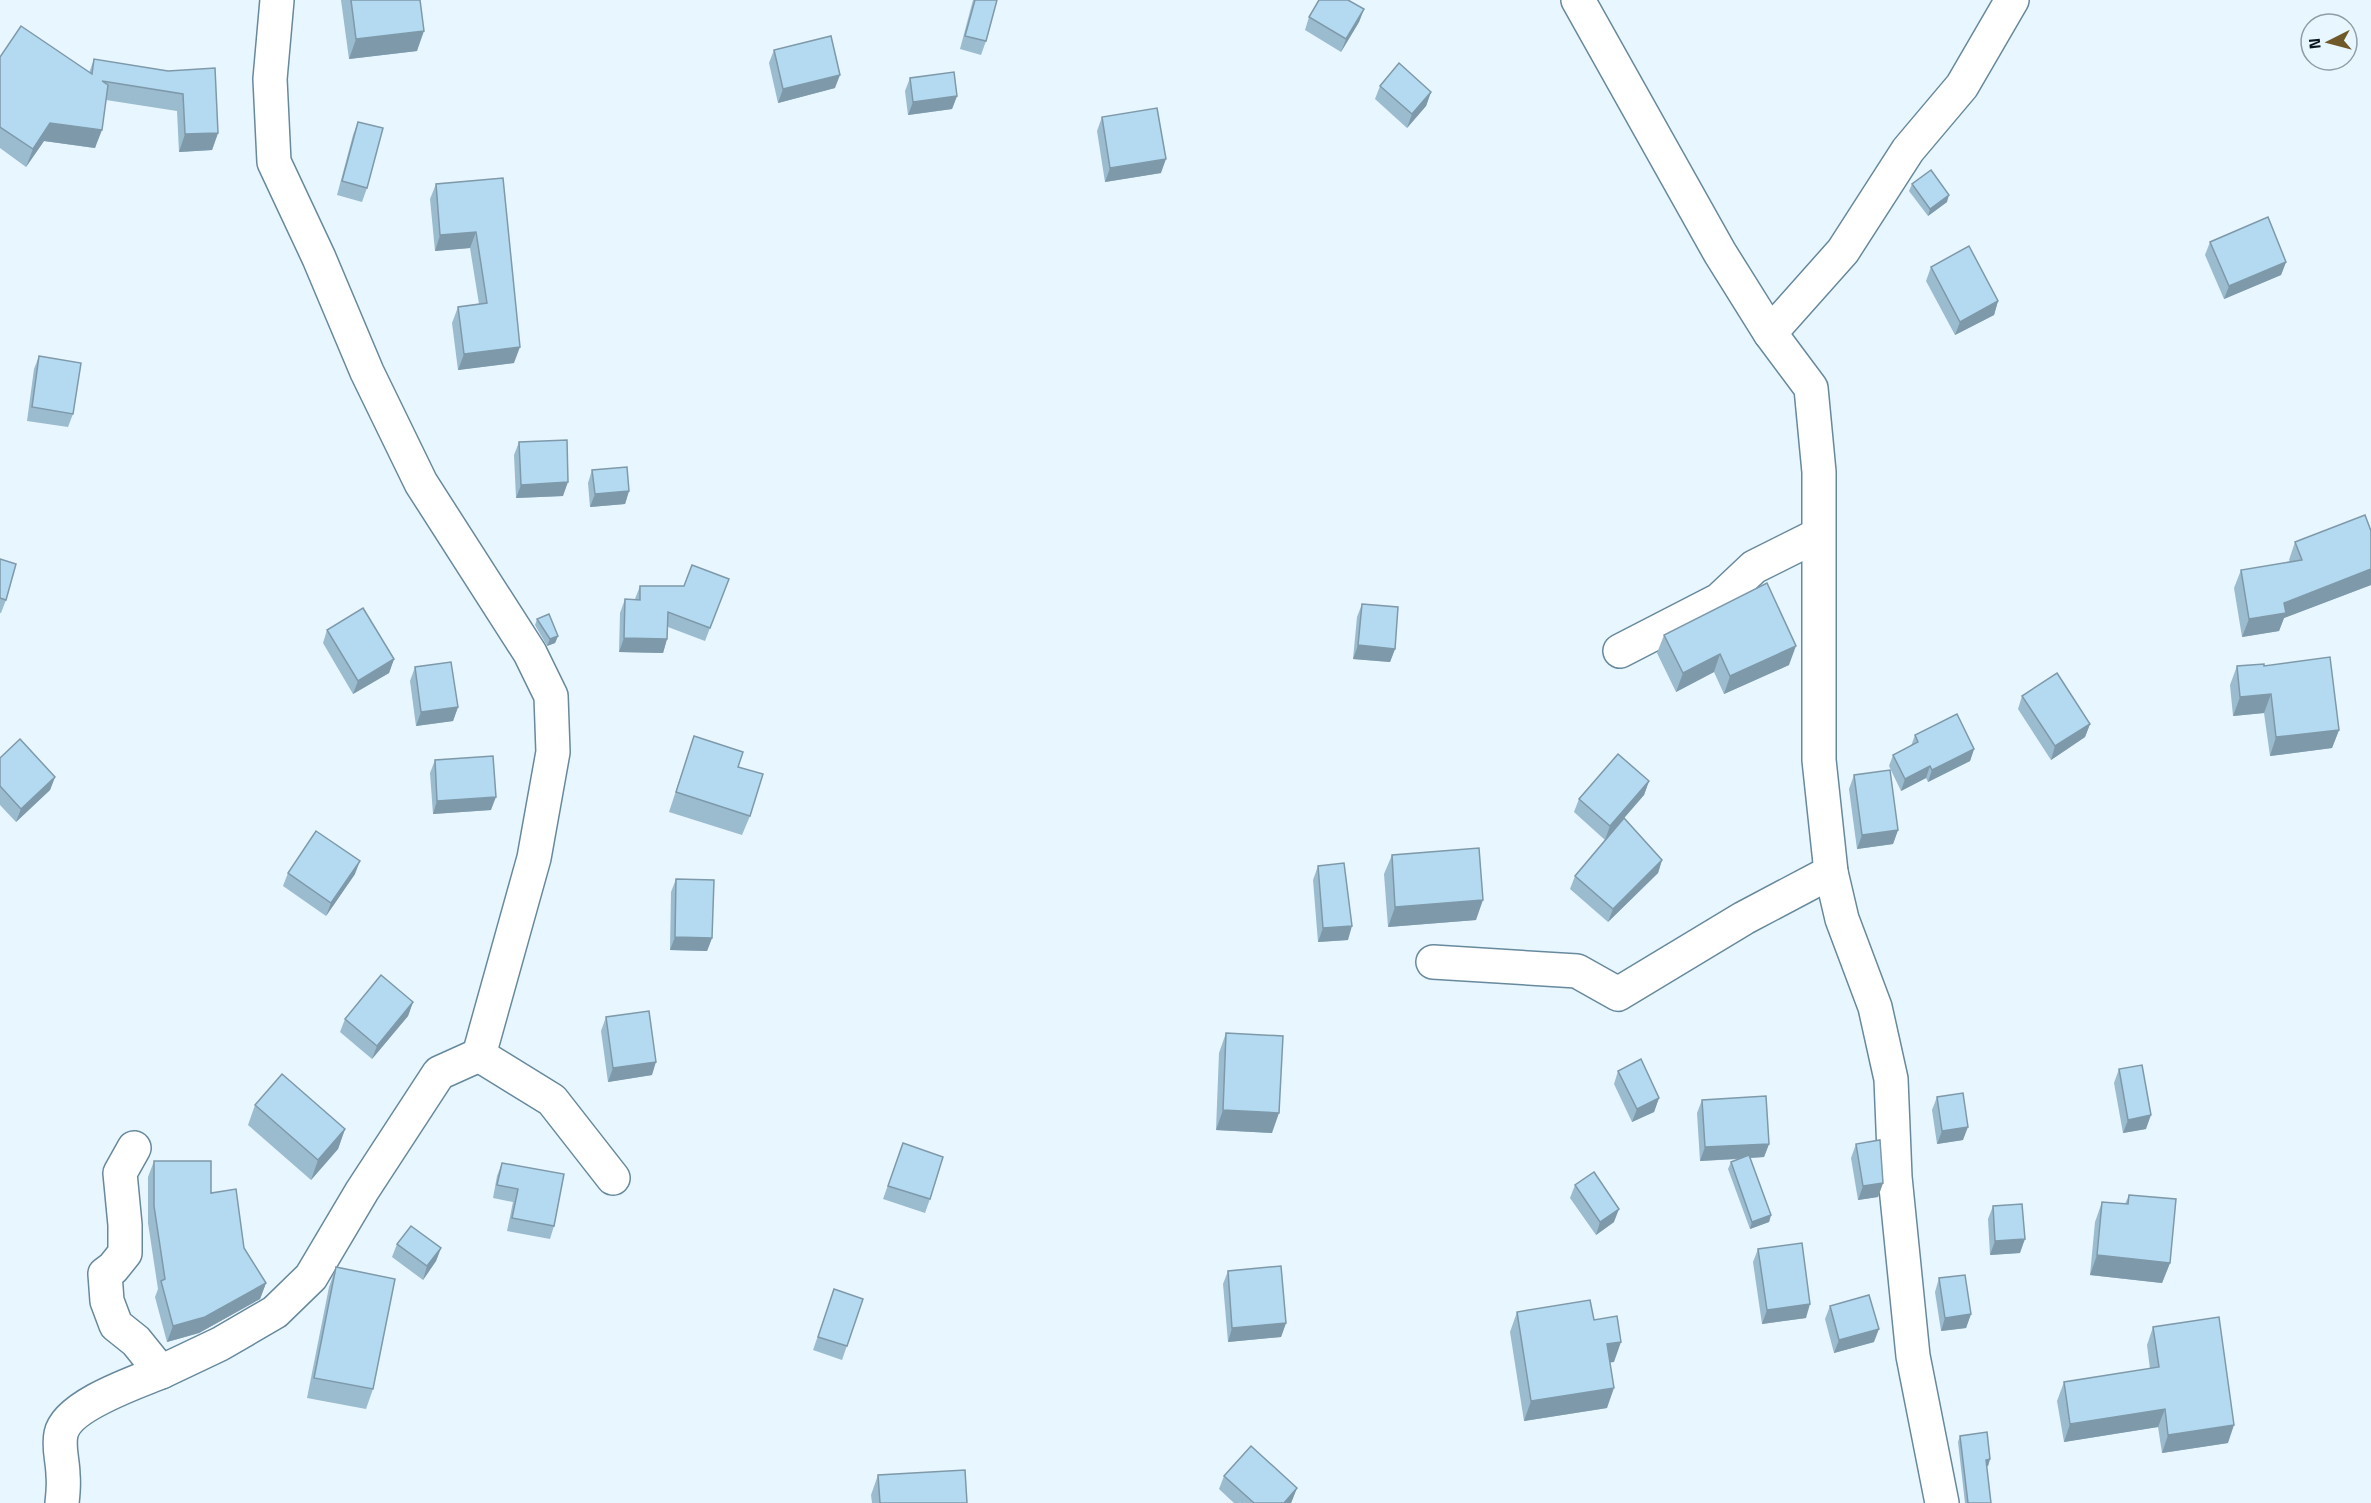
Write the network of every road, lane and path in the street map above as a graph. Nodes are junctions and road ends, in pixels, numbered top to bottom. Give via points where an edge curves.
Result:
1 (277, 0) edge
2 (1578, 0) edge
3 (2012, 0) edge
4 (1770, 333) junction
5 (1818, 535) junction
6 (1620, 651) dead end
7 (1831, 872) junction
8 (1433, 962) dead end
9 (479, 1055) junction
10 (134, 1148) dead end
11 (613, 1178) dead end
12 (161, 1372) junction
13 (62, 1503) edge
14 (1942, 1503) edge

1 - 9 street via 270,79 274,162 367,372 422,483 530,652 550,696 553,752 534,858
2 - 4 street via 1720,253
3 - 4 street via 1962,86 1908,150 1843,251
4 - 5 street via 1811,388 1819,472
5 - 6 street via 1754,567 1719,600
5 - 7 street via 1819,760
7 - 8 street via 1743,918 1618,994 1577,971
7 - 14 street via 1842,919 1875,1006 1891,1079 1895,1177 1913,1356
9 - 11 street via 552,1100
9 - 12 street via 439,1073 311,1277 274,1312
10 - 12 street via 120,1173 124,1253 105,1274 107,1301 116,1325 136,1341
12 - 13 street via 102,1395 72,1416 61,1431

